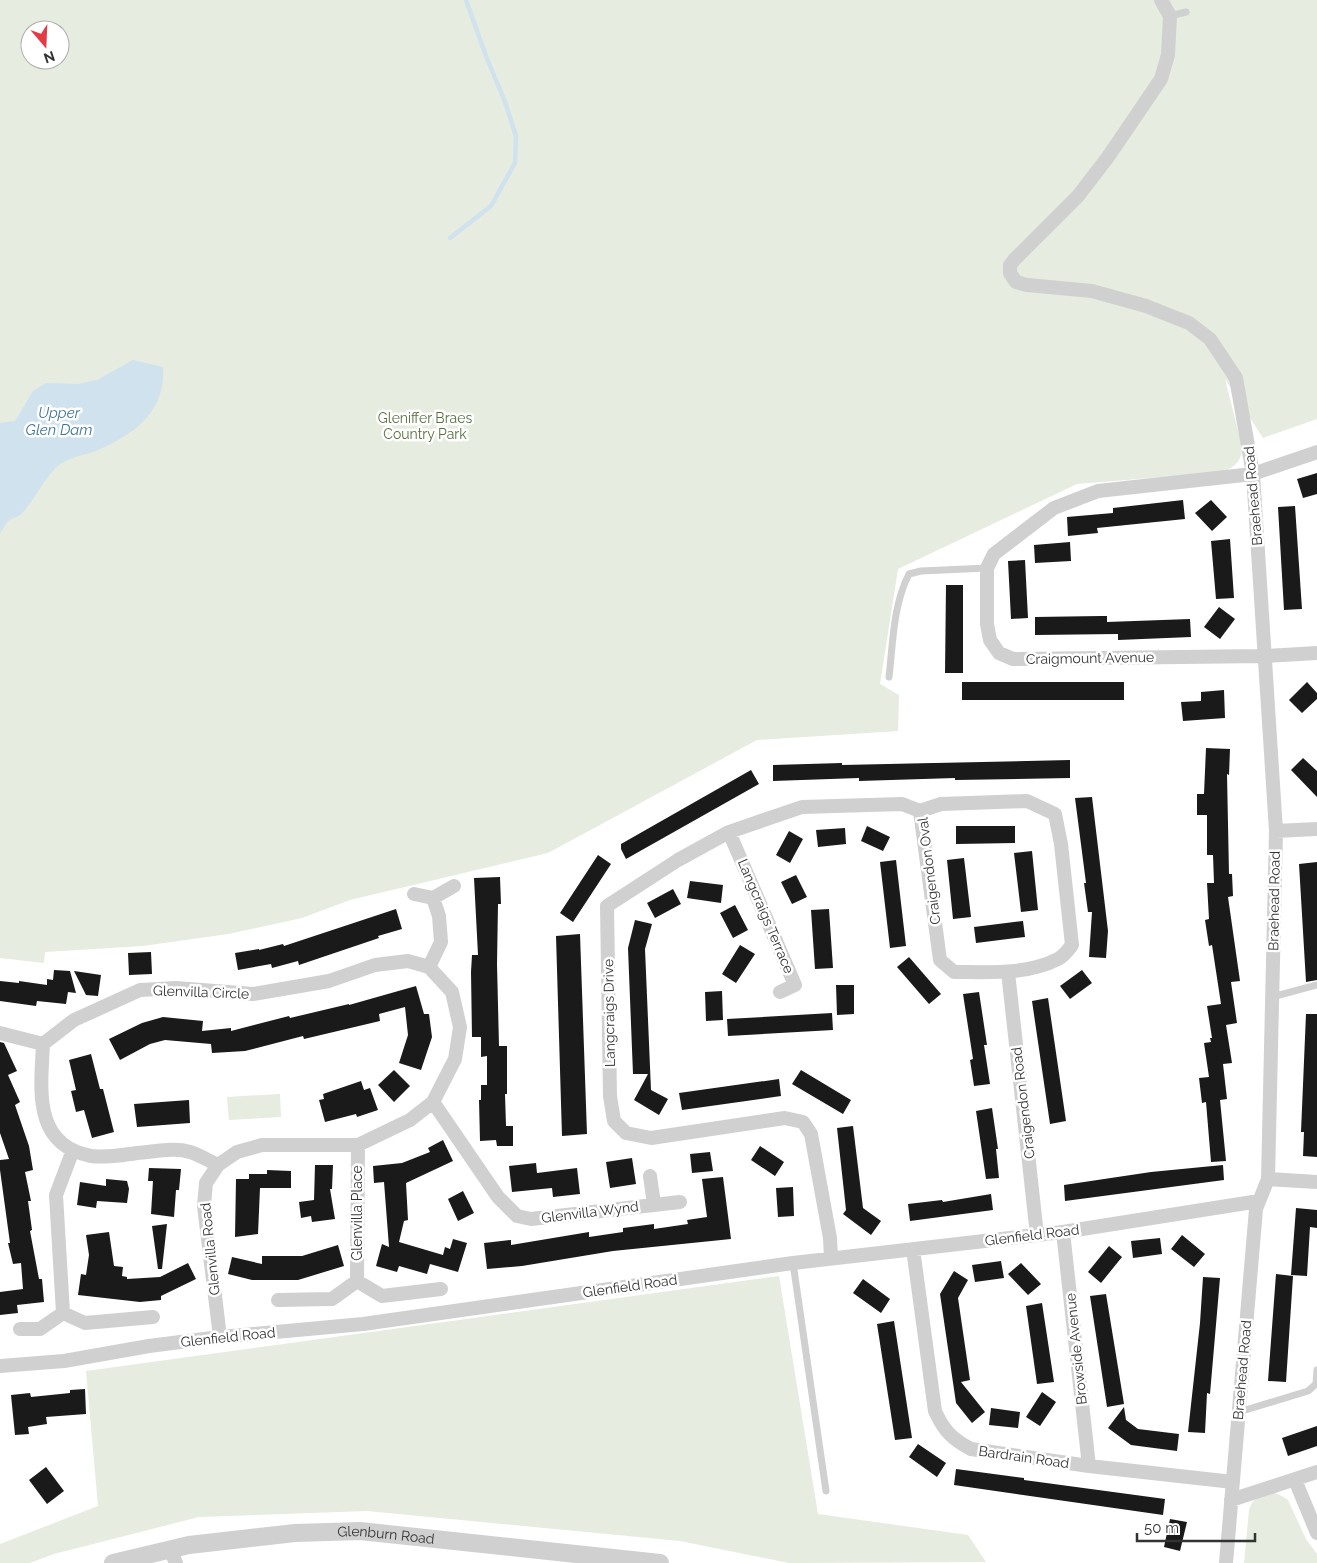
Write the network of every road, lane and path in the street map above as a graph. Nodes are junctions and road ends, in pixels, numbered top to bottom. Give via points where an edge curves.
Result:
1 (1161, 0) edge
2 (1186, 12) dead end
3 (1170, 16) junction
4 (1317, 452) edge
5 (1253, 474) junction
6 (987, 568) junction
7 (1317, 653) edge
8 (1264, 656) junction
9 (889, 677) dead end
10 (920, 811) junction
11 (1317, 829) edge
12 (1276, 831) junction
13 (729, 832) junction
14 (454, 886) dead end
15 (414, 894) dead end
16 (433, 898) junction
17 (429, 967) junction
18 (1008, 972) junction
19 (1317, 985) edge
20 (780, 992) dead end
21 (1272, 996) junction
22 (0, 1033) edge
23 (44, 1044) junction
24 (433, 1102) junction
25 (358, 1145) junction
26 (73, 1150) junction
27 (218, 1165) junction
28 (650, 1176) dead end
29 (1268, 1179) junction
30 (1317, 1182) edge
31 (1259, 1201) junction
32 (680, 1202) dead end
33 (654, 1204) junction
34 (1063, 1232) junction
35 (1038, 1235) junction
36 (913, 1249) junction
37 (831, 1258) junction
38 (793, 1263) junction
39 (357, 1281) junction
40 (442, 1289) dead end
41 (278, 1300) dead end
42 (63, 1313) junction
43 (153, 1318) dead end
44 (20, 1329) dead end
45 (220, 1337) junction
46 (0, 1366) edge
47 (1317, 1370) edge
48 (1239, 1412) junction
49 (1088, 1466) junction
50 (1317, 1472) edge
51 (1295, 1480) junction
52 (1233, 1482) junction
53 (826, 1491) dead end
54 (1231, 1500) junction
55 (1317, 1533) edge
56 (173, 1556) edge
57 (113, 1563) edge
58 (655, 1563) edge
59 (1226, 1563) edge

1 - 3 street
2 - 3 lane
3 - 5 street, Braehead Road via 1168,54 1161,79 1078,196 1014,260 1010,273 1016,282 1092,291 1146,306 1190,323 1210,340 1236,378
4 - 5 street
5 - 6 street via 1098,491 1054,508 994,554
5 - 8 street, Braehead Road
6 - 8 street, Craigmount Avenue via 986,624 990,640 999,653 1013,659
6 - 9 lane via 909,574 898,607
7 - 8 street, Craigmount Avenue
8 - 12 street, Braehead Road
10 - 13 street, Langcraigs Drive via 902,804 802,807
10 - 18 street, Craigendon Oval via 940,960 954,972
10 - 18 street, Craigendon Oval via 941,804 1027,801 1054,814 1061,844 1072,945 1060,958 1036,968
11 - 12 street
12 - 21 street, Braehead Road
13 - 20 street, Langcraigs Terrace via 795,985
13 - 37 street, Langcraigs Drive via 678,860 607,906 610,1096 614,1121 626,1133 651,1138 784,1118 803,1122 811,1134
14 - 16 street
15 - 16 street
16 - 17 street via 439,916 440,942
17 - 23 street, Glenvilla Circle via 408,961 374,964 329,981 252,994 176,988 140,990 74,1020
17 - 24 street via 452,992 460,1027 455,1059
18 - 35 street, Craigendon Road
19 - 21 lane
21 - 29 street, Braehead Road
22 - 23 street
23 - 26 street via 42,1107 47,1123 60,1142
24 - 25 street via 410,1120
24 - 33 street, Glenvilla Wynd via 498,1197 517,1216 532,1219
25 - 27 street via 262,1145 236,1152
25 - 39 street, Glenvilla Place
26 - 27 street via 92,1156 167,1150 189,1152
26 - 42 street via 56,1195
27 - 45 street, Glenvilla Road via 206,1183 204,1206
28 - 33 street, Glenvilla Wynd
29 - 30 street
29 - 31 street, Braehead Road
31 - 34 street, Glenfield Road
31 - 48 street, Braehead Road
32 - 33 street, Glenvilla Wynd
34 - 35 street, Glenfield Road
34 - 49 street, Browside Avenue
35 - 36 street, Glenfield Road
36 - 37 street, Glenfield Road
36 - 49 street, Bardrain Road via 935,1411 942,1426 955,1441 971,1450
37 - 38 street, Glenfield Road
38 - 45 street, Glenfield Road via 363,1324
38 - 53 lane
39 - 40 street, Glenvilla Place via 382,1296
39 - 41 street, Glenvilla Place via 332,1299
42 - 43 street via 85,1323
42 - 44 street via 40,1329
45 - 46 street, Glenfield Road via 64,1361
47 - 48 lane via 1316,1384 1308,1391
48 - 52 street, Braehead Road
49 - 52 street, Bardrain Road
50 - 51 street
51 - 54 street
51 - 55 street
52 - 54 street, Braehead Road
54 - 59 street, Braehead Road
56 - 57 street, Glenburn Road
56 - 58 street, Glenburn Road via 189,1545 295,1533 360,1531

